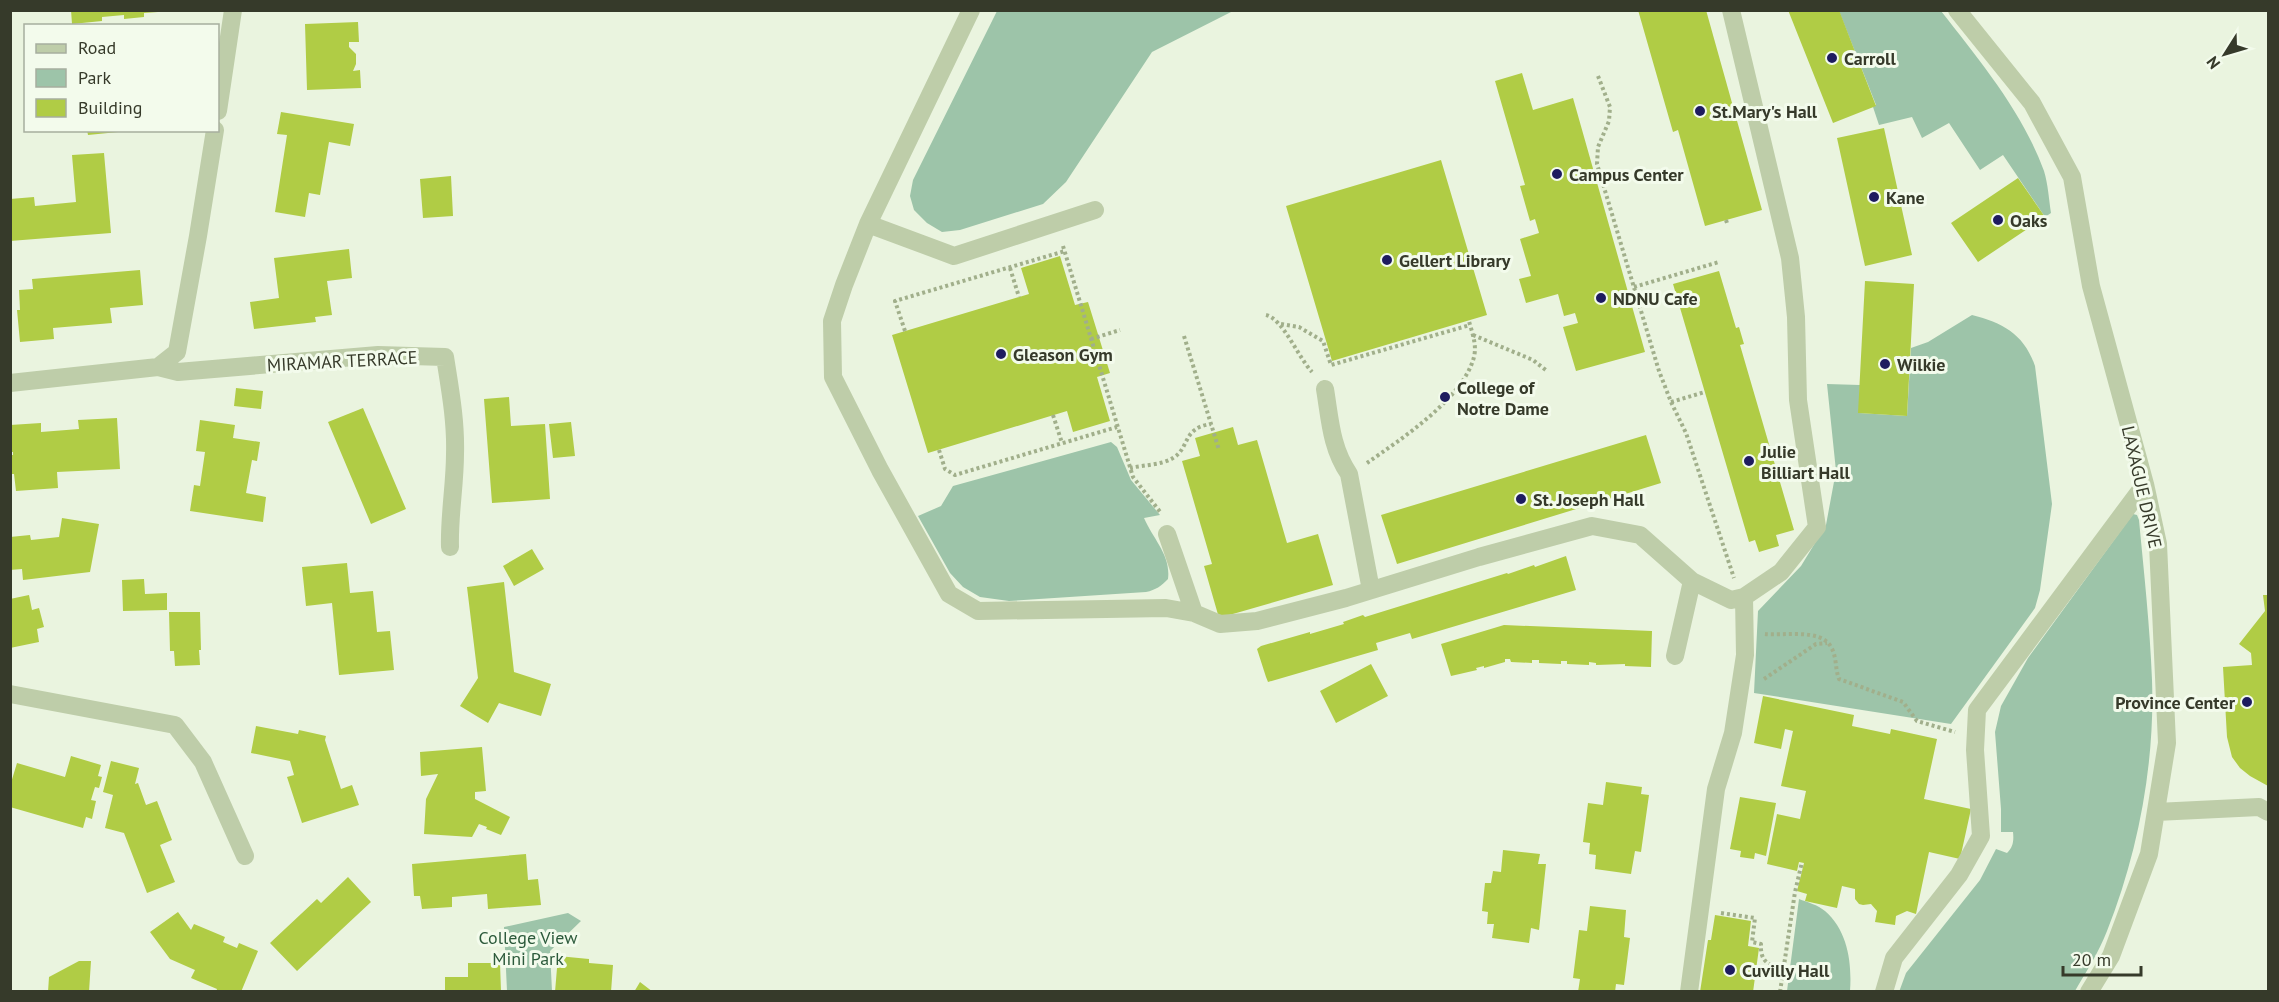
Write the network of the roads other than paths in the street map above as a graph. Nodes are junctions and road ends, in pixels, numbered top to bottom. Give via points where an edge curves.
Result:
1 (233, 10) edge
2 (971, 10) edge
3 (1731, 10) edge
4 (1957, 10) edge
5 (219, 104) edge
6 (214, 132) edge
7 (1095, 210) dead end
8 (868, 224) junction
9 (158, 367) junction
10 (10, 383) edge
11 (1325, 389) road end
12 (2145, 484) junction
13 (1167, 534) road end
14 (450, 547) dead end
15 (1692, 581) junction
16 (1371, 590) junction
17 (1744, 597) junction
18 (1194, 613) junction
19 (1675, 656) dead end
20 (10, 694) edge
21 (2156, 812) junction
22 (2268, 812) edge
23 (245, 856) dead end
24 (1689, 992) edge
25 (1884, 992) edge
26 (2089, 992) edge

1 - 5 street
2 - 8 street
3 - 17 street via 1790,258 1798,400 1817,527 1781,572
4 - 12 street, LAXAGUE DRIVE via 2031,103 2072,177 2091,286
6 - 9 street via 177,352
7 - 8 street via 954,256
8 - 18 street via 832,321 833,377 949,594 978,611 1167,608
9 - 10 street, MIRAMAR TERRACE
9 - 14 street, MIRAMAR TERRACE via 178,372 378,355 445,357 455,454
11 - 16 street via 1333,441 1348,474
12 - 21 street, LAXAGUE DRIVE via 2158,544 2167,743
12 - 25 street via 1977,710 1981,836 1959,875 1894,958
13 - 18 street
15 - 16 street via 1640,535 1592,526
15 - 17 street via 1731,600
15 - 19 street
16 - 18 street via 1257,621 1220,624
17 - 24 street via 1745,655 1733,733 1716,789
20 - 23 street via 175,725 203,762
21 - 22 street via 2259,807
21 - 26 street, LAXAGUE DRIVE via 2149,854 2113,953

